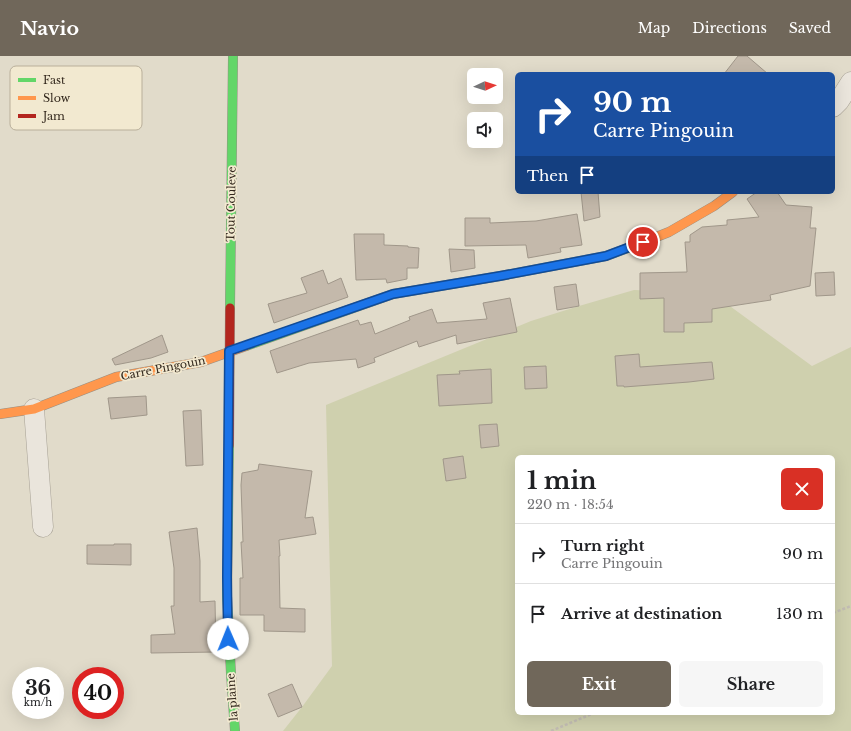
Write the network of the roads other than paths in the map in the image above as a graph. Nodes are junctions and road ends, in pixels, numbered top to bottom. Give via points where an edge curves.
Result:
1 (233, 56) edge
2 (851, 82) edge
3 (835, 104) edge
4 (730, 194) edge
5 (229, 351) junction
6 (34, 409) junction
7 (0, 414) edge
8 (43, 526) dead end
9 (235, 731) edge

1 - 5 street, Tout Couleve
2 - 3 street
4 - 5 street, Carre Pingouin via 668,232 606,256 393,294
5 - 6 street, Carre Pingouin via 201,362 116,377
5 - 9 street, la plaine via 227,585
6 - 7 street, Carre Pingouin
6 - 8 street

